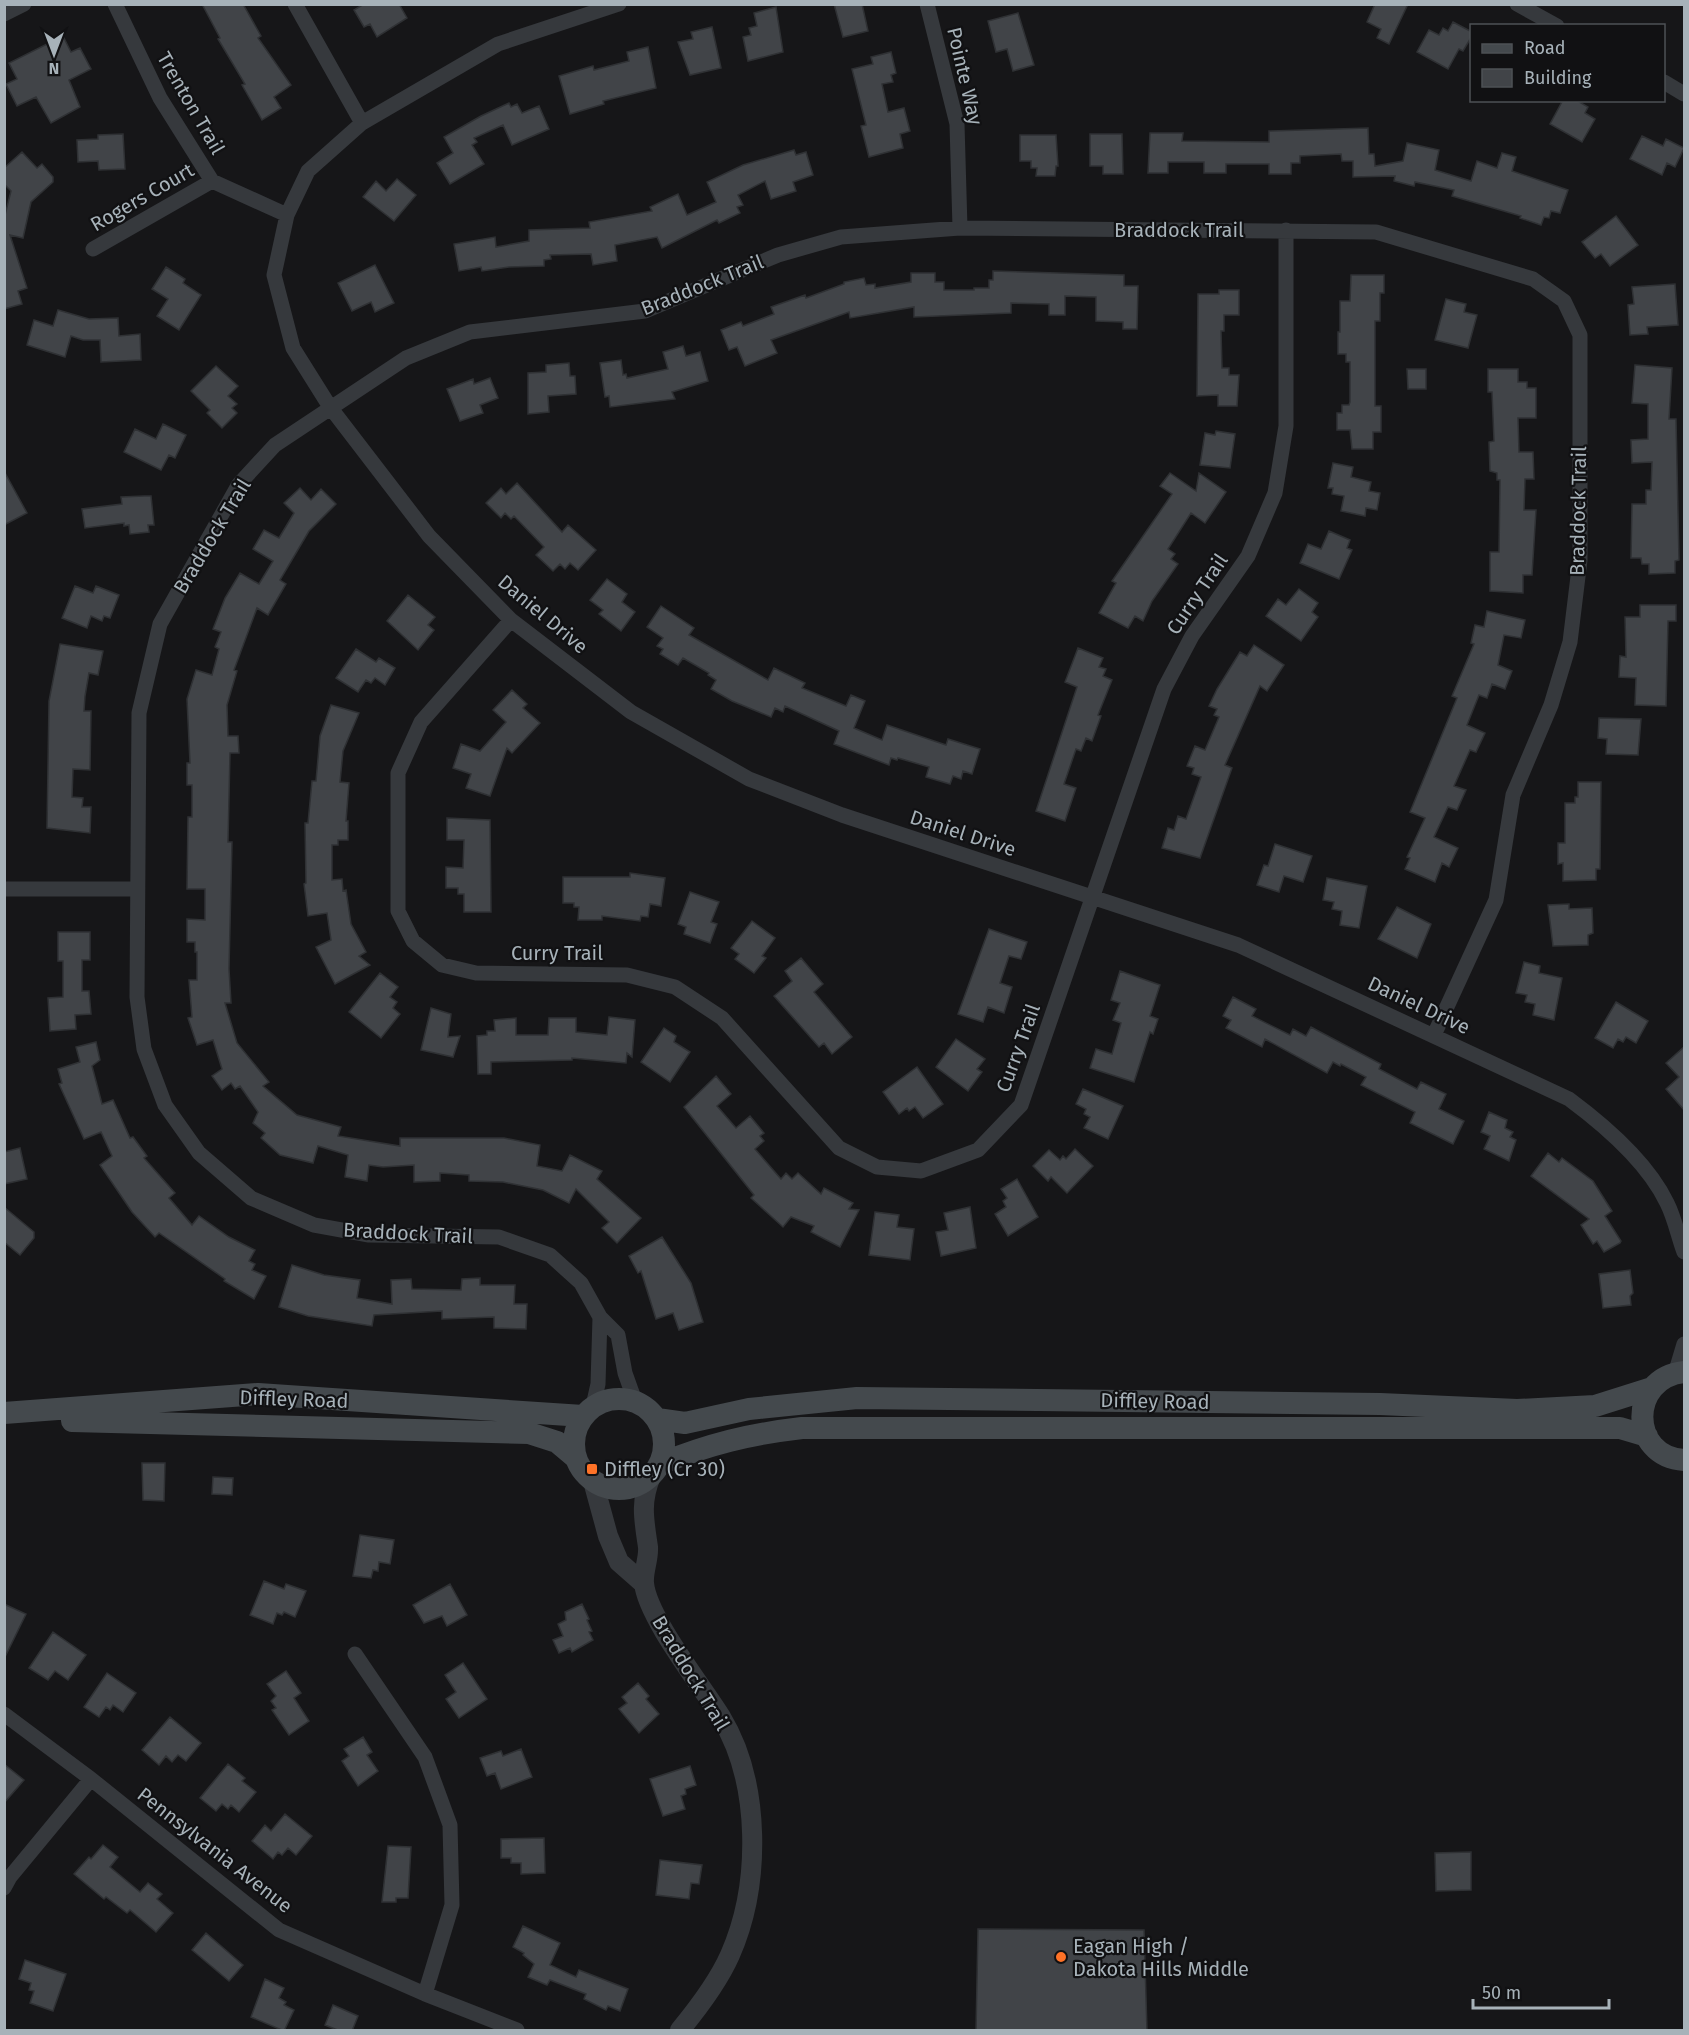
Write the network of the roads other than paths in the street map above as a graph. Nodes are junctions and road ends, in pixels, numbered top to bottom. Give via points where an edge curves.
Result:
1 (24, 4) edge
2 (115, 4) edge
3 (296, 4) edge
4 (619, 4) edge
5 (927, 4) edge
6 (1517, 4) edge
7 (1535, 9) edge
8 (4, 14) edge
9 (1554, 24) edge
10 (1665, 83) edge
11 (1684, 94) edge
12 (362, 123) junction
13 (212, 181) junction
14 (286, 215) junction
15 (960, 228) junction
16 (1286, 231) junction
17 (93, 249) dead end
18 (330, 407) junction
19 (511, 620) junction
20 (4, 889) edge
21 (137, 889) junction
22 (1093, 899) junction
23 (1434, 1035) junction
24 (1684, 1252) edge
25 (600, 1317) junction
26 (1684, 1344) edge
27 (1680, 1373) edge
28 (1652, 1388) junction
29 (635, 1401) junction
30 (588, 1411) junction
31 (4, 1413) edge
32 (4, 1419) edge
33 (657, 1419) junction
34 (1647, 1436) junction
35 (576, 1458) junction
36 (1684, 1460) edge
37 (655, 1470) junction
38 (593, 1481) junction
39 (644, 1584) junction
40 (355, 1654) dead end
41 (4, 1714) edge
42 (91, 1779) junction
43 (4, 1888) edge
44 (425, 1994) junction
45 (517, 2031) edge
46 (680, 2031) edge

1 - 8 street
2 - 13 street, Trenton Trail via 160,98
3 - 12 street
4 - 12 street, Daniel Drive via 498,44
5 - 15 street, Pointe Way via 957,124
6 - 7 street
7 - 9 street
10 - 11 street
12 - 14 street, Daniel Drive via 308,171
13 - 14 street, Trenton Trail
13 - 17 street, Rogers Court
14 - 18 street, Daniel Drive via 274,275 293,348
15 - 16 street, Braddock Trail
15 - 18 street, Braddock Trail via 841,237 778,255 645,311 470,332 406,358
16 - 22 street, Curry Trail via 1286,426 1275,493 1248,556 1192,636 1164,689
16 - 23 street, Braddock Trail via 1376,232 1533,279 1564,301 1580,335 1580,560 1570,642 1551,705 1513,795 1496,900
18 - 19 street, Daniel Drive via 429,536
18 - 21 street, Braddock Trail via 275,445 239,484 160,624 139,713
19 - 22 street, Daniel Drive via 631,712 749,779 842,815
19 - 22 street, Curry Trail via 421,722 398,772 398,910 413,941 442,965 476,974 627,975 675,987 722,1018 839,1148 877,1167 921,1171 978,1150 1021,1105
20 - 21 street
21 - 25 street, Braddock Trail via 137,997 144,1049 165,1105 199,1153 252,1198 314,1226 369,1235 499,1237 550,1255 581,1283
22 - 23 street, Daniel Drive via 1238,945
23 - 24 street, Daniel Drive via 1569,1099 1607,1128 1667,1202
25 - 29 street, Braddock Trail via 618,1335
25 - 30 street via 598,1384
26 - 27 street
27 - 28 main road, Diffley Road via 1669,1375
28 - 33 main road, Diffley Road via 1595,1406 1517,1410 1380,1404 857,1398 749,1409 685,1423
28 - 34 main road via 1642,1408
29 - 30 main road via 606,1400
29 - 33 main road
30 - 31 main road, Diffley Road via 258,1394
30 - 35 main road via 576,1429
32 - 35 main road, Diffley Road via 529,1433 557,1442
33 - 37 main road via 664,1433 664,1449
34 - 36 main road via 1667,1456
34 - 37 main road, Diffley Road via 1620,1428 802,1428 751,1434 703,1446
35 - 38 main road
37 - 38 main road via 638,1485 623,1489
37 - 39 street, Braddock Trail via 643,1494 648,1550
38 - 39 street, Braddock Trail via 619,1562
39 - 46 street, Braddock Trail via 653,1611 722,1719 743,1771 753,1831 748,1897 730,1954 705,1999
40 - 44 street via 426,1757 450,1825 452,1905
41 - 42 street, Pennsylvania Avenue
42 - 43 street
42 - 44 street, Pennsylvania Avenue via 279,1930
44 - 45 street, Pennsylvania Avenue

